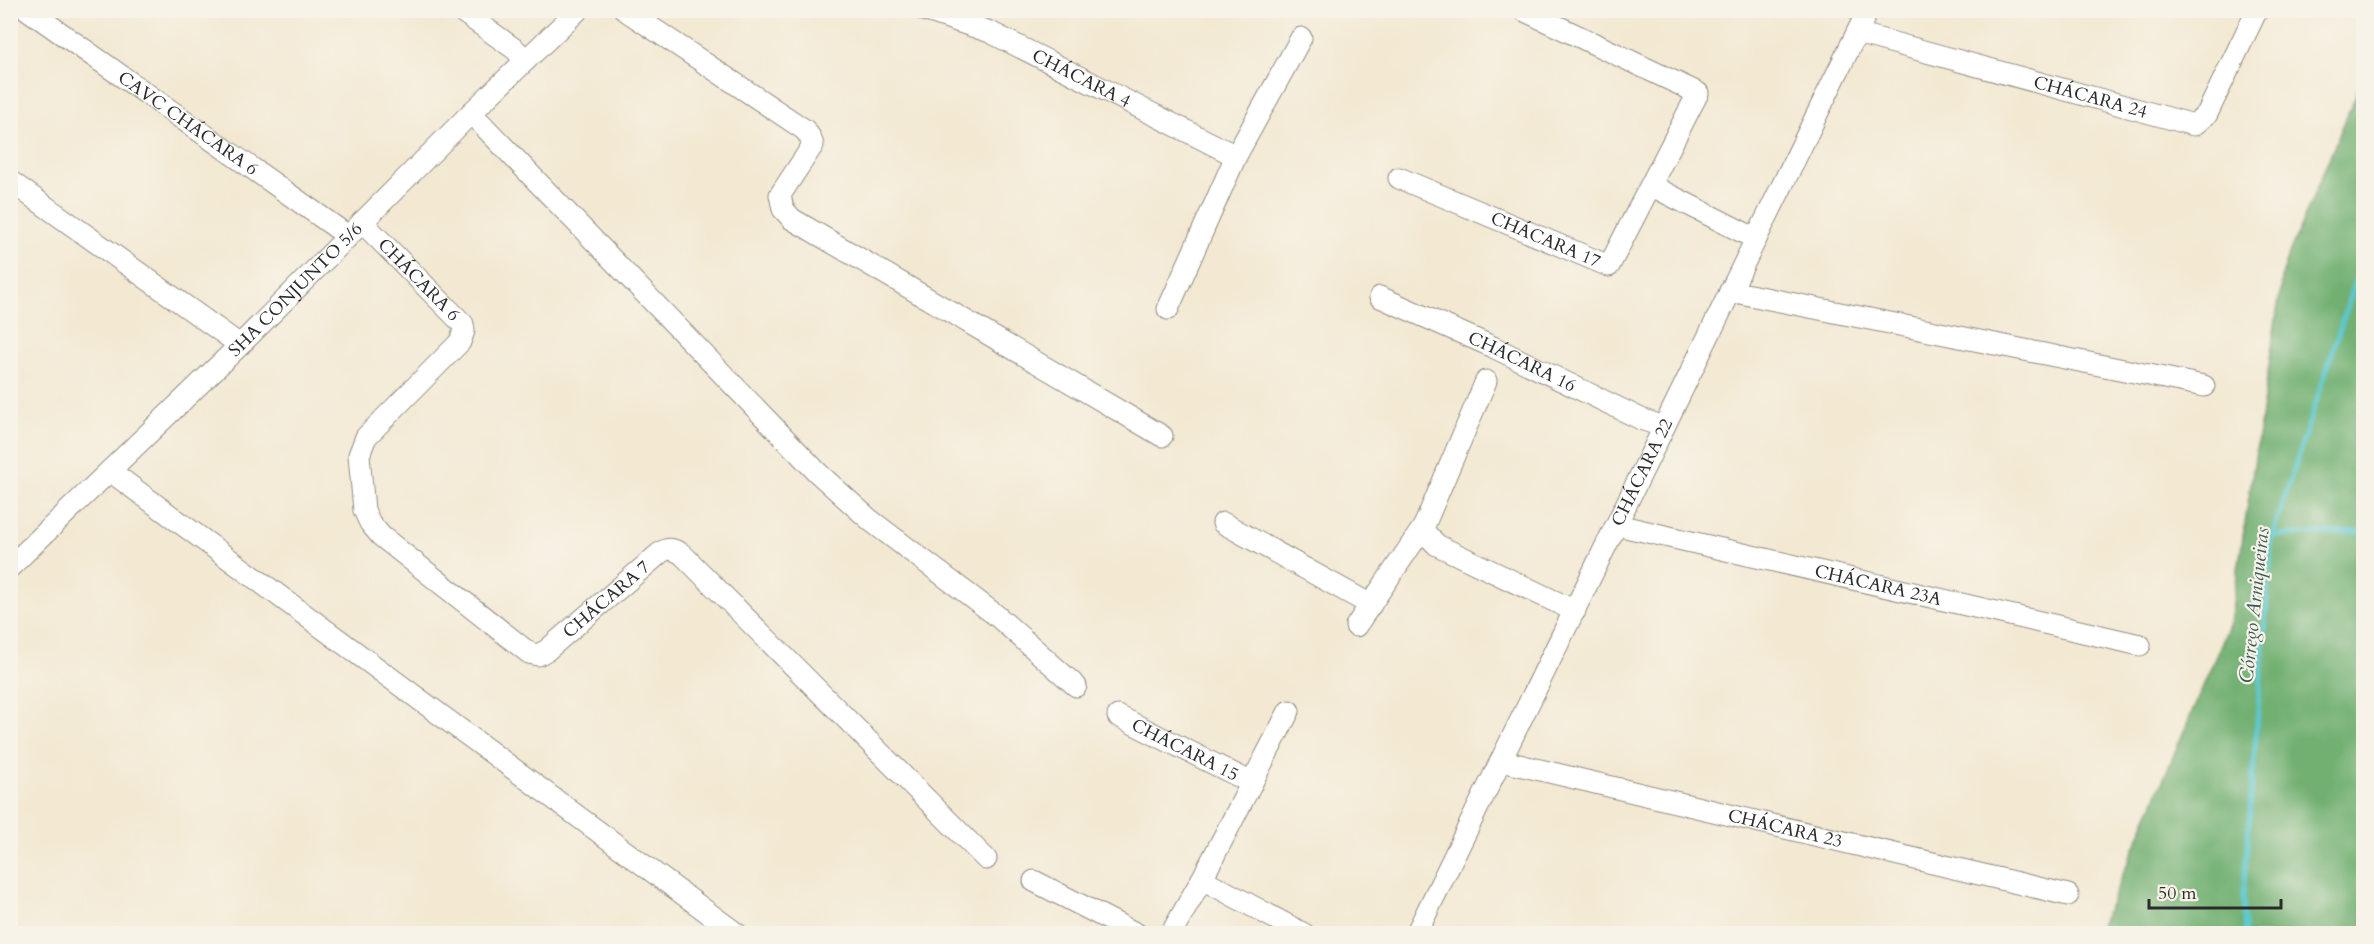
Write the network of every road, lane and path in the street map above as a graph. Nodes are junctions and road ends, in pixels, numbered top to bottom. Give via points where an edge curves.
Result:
1 (28, 10) edge
2 (460, 10) edge
3 (578, 10) edge
4 (625, 10) edge
5 (924, 10) edge
6 (1523, 10) edge
7 (1868, 10) edge
8 (2257, 10) edge
9 (1857, 33) junction
10 (1301, 38) dead end
11 (525, 61) junction
12 (471, 113) junction
13 (1236, 156) junction
14 (1399, 178) dead end
15 (10, 181) edge
16 (1652, 186) junction
17 (355, 229) junction
18 (1756, 239) junction
19 (1730, 291) junction
20 (1380, 297) dead end
21 (1168, 309) dead end
22 (460, 342) joint
23 (240, 345) junction
24 (1486, 381) dead end
25 (2204, 386) dead end
26 (1664, 428) junction
27 (1162, 436) dead end
28 (110, 471) junction
29 (1223, 523) dead end
30 (1617, 525) junction
31 (1424, 526) junction
32 (10, 567) edge
33 (1371, 605) junction
34 (1575, 611) junction
35 (1356, 626) dead end
36 (2140, 645) dead end
37 (1076, 686) dead end
38 (1289, 711) dead end
39 (1118, 716) dead end
40 (1502, 761) junction
41 (1252, 783) junction
42 (986, 859) dead end
43 (1202, 879) junction
44 (1034, 881) dead end
45 (2068, 895) dead end
46 (737, 933) edge
47 (1137, 933) edge
48 (1171, 933) edge
49 (1304, 933) edge
50 (1416, 933) edge

1 - 17 street, CAVC CHÁCARA 6
2 - 11 street via 516,50
3 - 11 street, SHA CONJUNTO 5/6
4 - 27 street via 805,130 813,145 780,195 783,209 792,219
5 - 13 street, CHÁCARA 4 via 990,32
6 - 16 street, CHÁCARA 17 via 1698,93
7 - 9 street, CHÁCARA 22
8 - 9 street, CHÁCARA 24 via 2207,114 2194,126
9 - 18 street, CHÁCARA 22
10 - 13 street
11 - 12 street, SHA CONJUNTO 5/6
12 - 17 street, SHA CONJUNTO 5/6
12 - 37 street via 818,473 870,520 997,615
13 - 21 street
14 - 16 street, CHÁCARA 17 via 1609,266
15 - 23 street
16 - 18 street
17 - 22 street, CHÁCARA 6 via 463,324
17 - 23 street, SHA CONJUNTO 5/6
18 - 19 street, CHÁCARA 22
19 - 25 street
19 - 26 street, CHÁCARA 22
20 - 26 street, CHÁCARA 16
22 - 42 street, CHÁCARA 7 via 366,436 362,445 359,455 364,510 381,536 529,653 538,655 660,553 673,549
23 - 28 street, SHA CONJUNTO 5/6
24 - 31 street
26 - 30 street, CHÁCARA 22
28 - 32 street, SHA CONJUNTO 5/6
28 - 46 street
29 - 33 street
30 - 34 street, CHÁCARA 22
30 - 36 street, CHÁCARA 23A
31 - 33 street
31 - 34 street via 1425,533 1437,545
33 - 35 street
34 - 40 street, CHÁCARA 22
38 - 41 street, CHÁCARA 15
39 - 41 street, CHÁCARA 15
40 - 45 street, CHÁCARA 23
40 - 50 street, CHÁCARA 22
41 - 43 street, CHÁCARA 15
43 - 48 street, CHÁCARA 15
43 - 49 street
44 - 47 street

